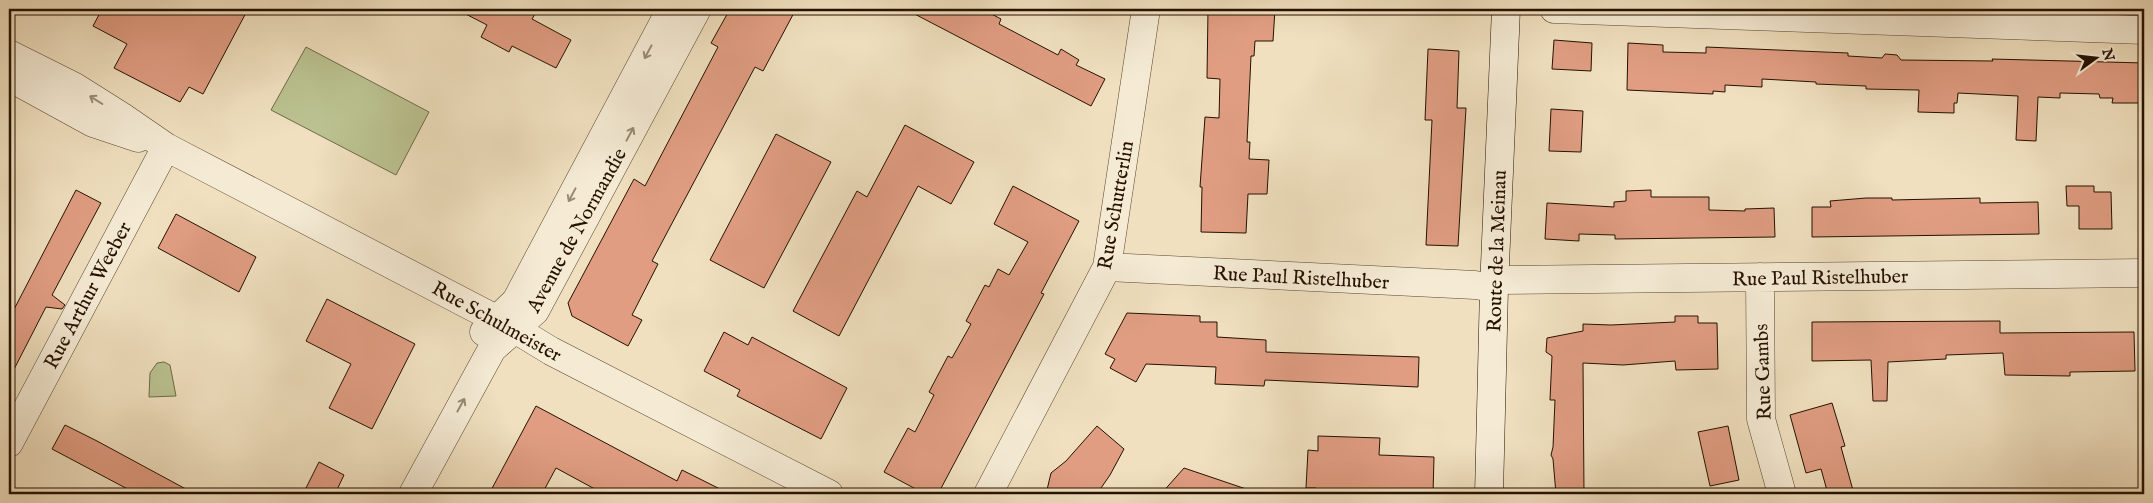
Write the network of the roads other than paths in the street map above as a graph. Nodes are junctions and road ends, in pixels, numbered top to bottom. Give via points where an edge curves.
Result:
1 (671, 9) edge
2 (697, 9) edge
3 (1146, 9) edge
4 (1506, 9) edge
5 (1554, 9) edge
6 (1770, 13) edge
7 (2144, 30) edge
8 (9, 54) edge
9 (9, 77) edge
10 (166, 147) junction
11 (1107, 267) junction
12 (2144, 273) edge
13 (1760, 277) junction
14 (1495, 284) junction
15 (506, 324) junction
16 (9, 443) edge
17 (394, 494) edge
18 (413, 494) edge
19 (829, 494) edge
20 (988, 494) edge
21 (1489, 494) edge
22 (1782, 494) edge

1 -> 15 street, Avenue de Normandie
15 -> 2 street, Avenue de Normandie via 535,311
3 - 11 street, Rue Schutterlin
4 - 14 street, Route de la Meinau
5 - 6 street
6 - 7 street
10 -> 8 street, Rue Schulmeister via 75,87
9 - 10 street, Rue Schulmeister via 93,123
10 - 15 street, Rue Schulmeister
10 - 16 street, Rue Arthur Weeber
11 - 14 street, Rue Paul Ristelhuber
11 - 20 street, Rue Schutterlin
12 - 13 street, Rue Paul Ristelhuber
13 - 14 street, Rue Paul Ristelhuber
13 - 22 street, Rue Gambs via 1761,419
14 - 21 street, Route de la Meinau
15 - 17 street, Avenue de Normandie via 476,340
18 -> 15 street, Avenue de Normandie
15 - 19 street, Rue Schulmeister via 551,351

